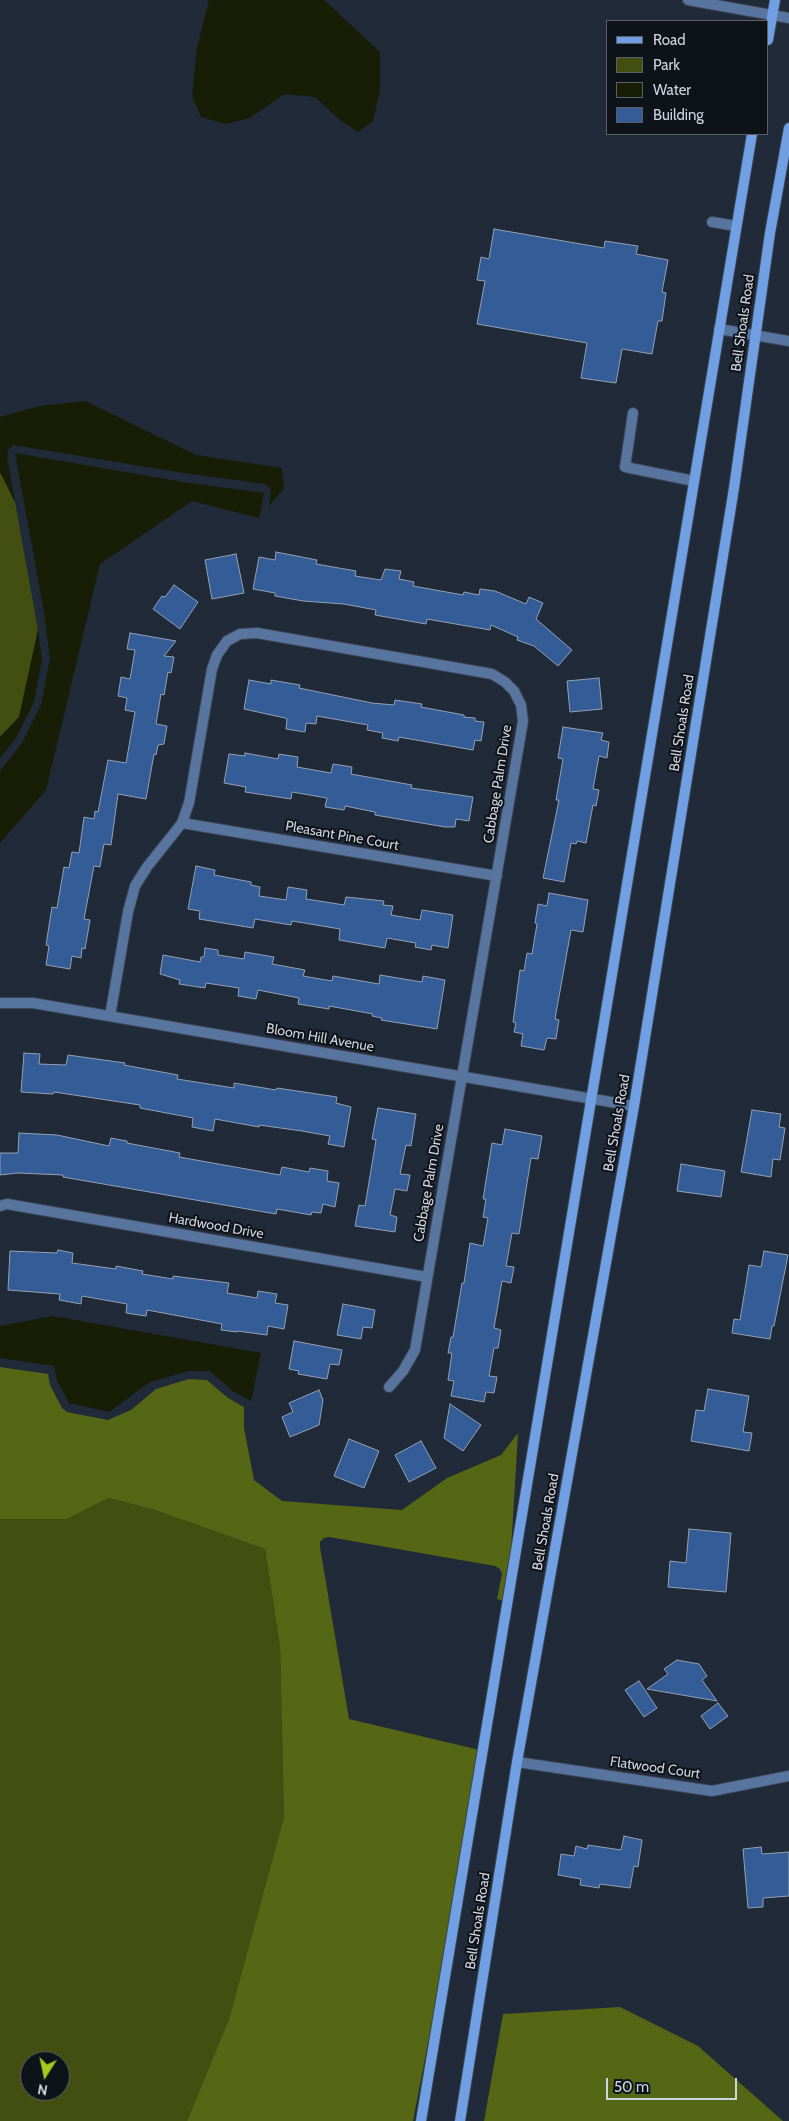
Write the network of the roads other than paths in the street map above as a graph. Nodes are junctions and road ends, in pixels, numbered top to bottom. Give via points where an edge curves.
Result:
1 (688, 0) edge
2 (775, 0) edge
3 (772, 15) junction
4 (789, 18) edge
5 (769, 34) edge
6 (789, 128) edge
7 (752, 135) edge
8 (712, 222) dead end
9 (736, 226) junction
10 (719, 329) junction
11 (754, 335) junction
12 (789, 341) edge
13 (633, 414) dead end
14 (694, 481) junction
15 (182, 823) junction
16 (497, 876) junction
17 (0, 1003) edge
18 (110, 1016) junction
19 (462, 1077) junction
20 (591, 1098) junction
21 (634, 1106) junction
22 (0, 1206) edge
23 (427, 1277) junction
24 (389, 1387) dead end
25 (517, 1762) junction
26 (789, 1776) edge
27 (421, 2121) edge
28 (460, 2121) edge

1 - 3 street
2 - 3 main road
3 - 4 street
3 - 5 main road
6 - 11 main road, Bell Shoals Road
7 - 9 main road, Bell Shoals Road
8 - 9 street
9 - 10 main road, Bell Shoals Road
10 - 11 street
10 - 14 main road, Bell Shoals Road
11 - 12 street
11 - 21 main road, Bell Shoals Road via 732,498
13 - 14 street via 625,467
14 - 20 main road, Bell Shoals Road
15 - 16 street, Pleasant Pine Court
15 - 16 street, Cabbage Palm Drive via 189,803 217,655 227,641 240,634 257,633 492,674 505,682 521,705 523,721
15 - 18 street, Cabbage Palm Drive via 135,886
16 - 19 street, Cabbage Palm Drive
17 - 18 street, Bloom Hill Avenue via 33,1003
18 - 19 street, Bloom Hill Avenue
19 - 20 street, Bloom Hill Avenue
19 - 23 street, Cabbage Palm Drive
20 - 21 street, Bloom Hill Avenue
20 - 27 main road, Bell Shoals Road
21 - 25 main road, Bell Shoals Road
22 - 23 street, Hardwood Drive via 7,1204
23 - 24 street, Cabbage Palm Drive via 415,1350
25 - 26 street, Flatwood Court via 712,1791
25 - 28 main road, Bell Shoals Road

